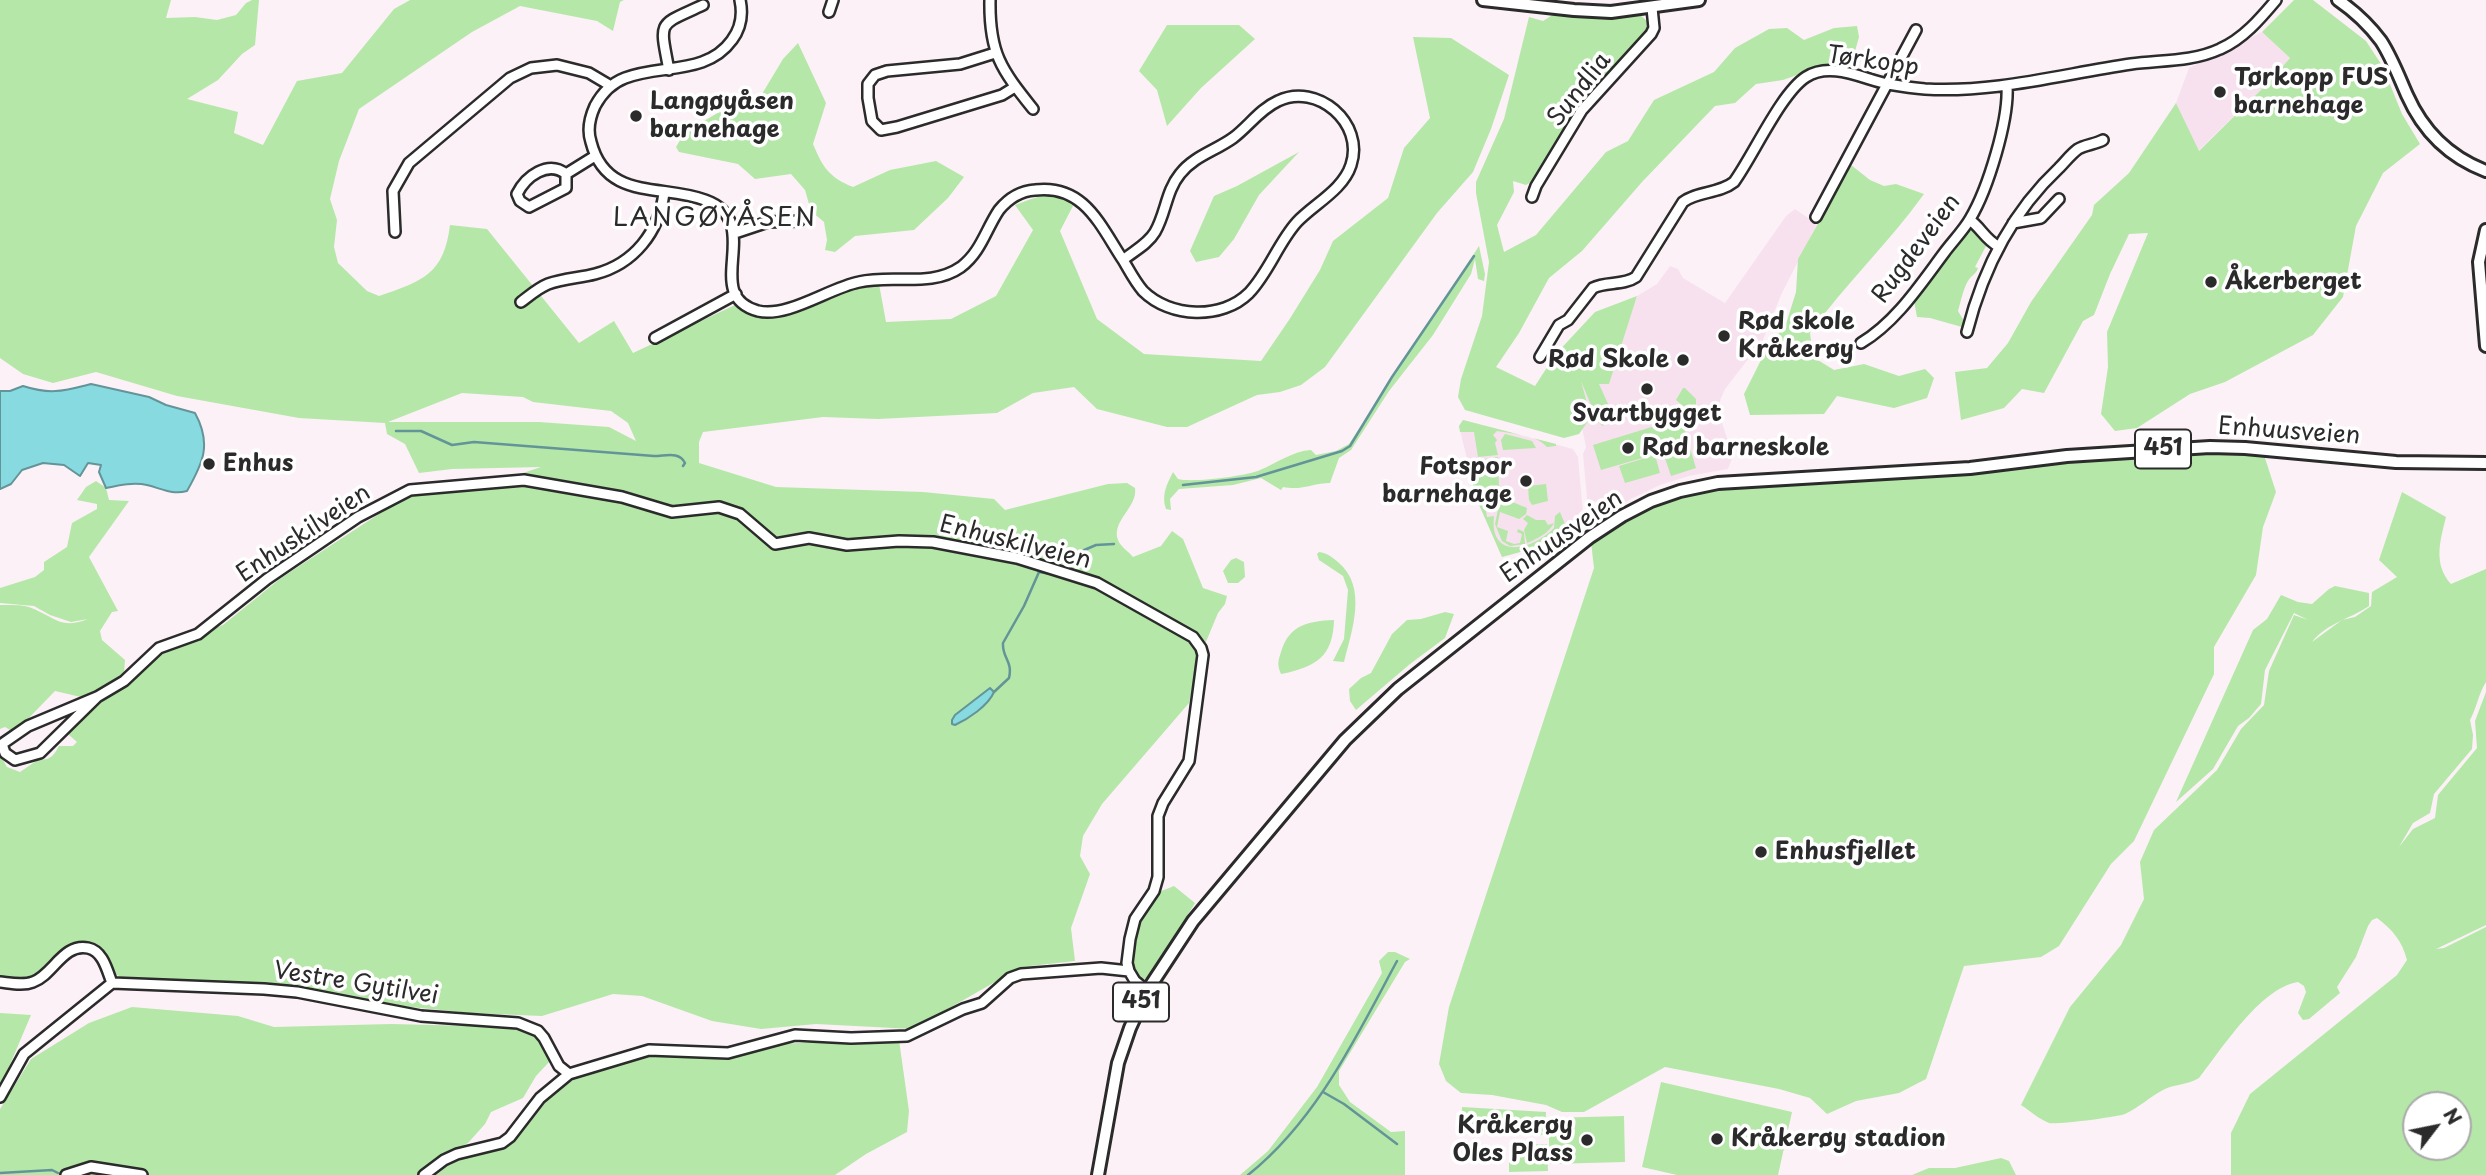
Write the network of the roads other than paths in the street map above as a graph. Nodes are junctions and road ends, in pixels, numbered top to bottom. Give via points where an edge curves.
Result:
1 (740, 0) edge
2 (833, 0) edge
3 (990, 0) edge
4 (1483, 0) edge
5 (1699, 0) edge
6 (2276, 0) edge
7 (2338, 0) edge
8 (1497, 1) edge
9 (703, 5) dead end
10 (1652, 8) junction
11 (829, 12) dead end
12 (1916, 30) dead end
13 (995, 53) junction
14 (669, 70) junction
15 (1889, 84) junction
16 (611, 86) junction
17 (2007, 86) junction
18 (1015, 87) junction
19 (1033, 109) dead end
20 (2103, 140) dead end
21 (595, 156) junction
22 (2486, 171) edge
23 (566, 174) junction
24 (664, 193) junction
25 (1532, 197) dead end
26 (2059, 199) dead end
27 (1816, 218) dead end
28 (1969, 220) junction
29 (799, 221) dead end
30 (2013, 223) junction
31 (2486, 230) edge
32 (395, 232) dead end
33 (734, 233) junction
34 (1998, 246) junction
35 (1123, 260) junction
36 (2484, 292) edge
37 (736, 294) junction
38 (521, 302) dead end
39 (1968, 332) dead end
40 (655, 338) dead end
41 (1861, 343) dead end
42 (2486, 346) edge
43 (1540, 357) dead end
44 (2486, 463) edge
45 (97, 697) junction
46 (1129, 971) junction
47 (0, 982) edge
48 (112, 983) junction
49 (1147, 991) junction
50 (569, 1074) junction
51 (0, 1097) edge
52 (66, 1175) edge
53 (142, 1175) edge
54 (424, 1175) edge
55 (1098, 1175) edge

1 - 14 street via 740,25 724,50 701,63
2 - 11 street
3 - 13 street
4 - 8 main road
5 - 10 main road
6 - 17 street, Tørkopp via 2242,35 2209,54
7 - 22 main road via 2379,39 2416,113 2433,136
8 - 10 main road via 1593,12
9 - 14 street via 664,26
10 - 25 street, Sundlia via 1651,34 1582,110
12 - 15 street
13 - 18 street
13 - 18 street via 960,64 874,75 868,84 874,125 881,130 897,127
14 - 16 street via 633,76
15 - 17 street, Tørkopp via 1953,89
15 - 27 street
15 - 43 street, Tørkopp via 1841,72 1825,71 1804,78 1734,182 1683,202 1636,277 1593,288 1559,325
16 - 21 street via 597,103 589,127
16 - 32 street via 589,73 557,65 531,68 510,78 409,163 393,191
17 - 28 street, Rugdeveien via 1996,152
18 - 19 street
20 - 30 street via 2079,148 2036,189
21 - 23 street
21 - 24 street via 618,180
23 - 23 street via 558,168 541,170 522,186 517,194 520,201 529,207 561,192
24 - 33 street via 712,203 728,217
24 - 38 street via 649,237 624,262 545,285
26 - 30 street via 2042,218
28 - 34 street
28 - 41 street, Rugdeveien via 1909,300
29 - 33 street via 768,222
30 - 34 street
31 - 36 main road via 2479,262
33 - 37 street via 730,277
34 - 39 street
35 - 35 street via 1154,234 1181,172 1230,140 1269,106 1303,96 1322,101 1345,122 1353,144 1350,167 1331,193 1295,224 1256,285 1238,302 1198,313 1170,307 1142,290
35 - 37 street via 1083,203 1064,191 1042,189 1008,200 971,259 938,279 856,282 770,312 748,307
36 - 42 main road
37 - 40 street
44 - 49 main road, Enhuusveien / 451 via 2396,462 2210,447 1970,468 1727,482 1651,501 1590,537 1369,715 1193,921
45 - 45 street, Enhuskilveien via 28,726 2,744 5,753 15,760 40,753
45 - 46 street, Enhuskilveien via 128,679 159,648 198,634 358,516 410,490 533,481 622,496 672,512 729,509 775,544 810,538 847,545 933,541 1017,558 1115,591 1193,637 1202,648 1189,761 1158,816 1158,877 1135,919 1127,956
46 - 49 street
46 - 50 street via 1101,968 1021,974 982,1003 907,1037 795,1035 728,1053 649,1050
47 - 48 street via 31,983 69,951 85,947 100,956
48 - 50 street, Vestre Gytilvei via 297,992 429,1017 518,1023 538,1031
48 - 51 street via 24,1054
49 - 55 main road, Enhuusveien / 451 via 1118,1063
50 - 54 street via 540,1098 510,1138 457,1154
52 - 53 street via 91,1167

